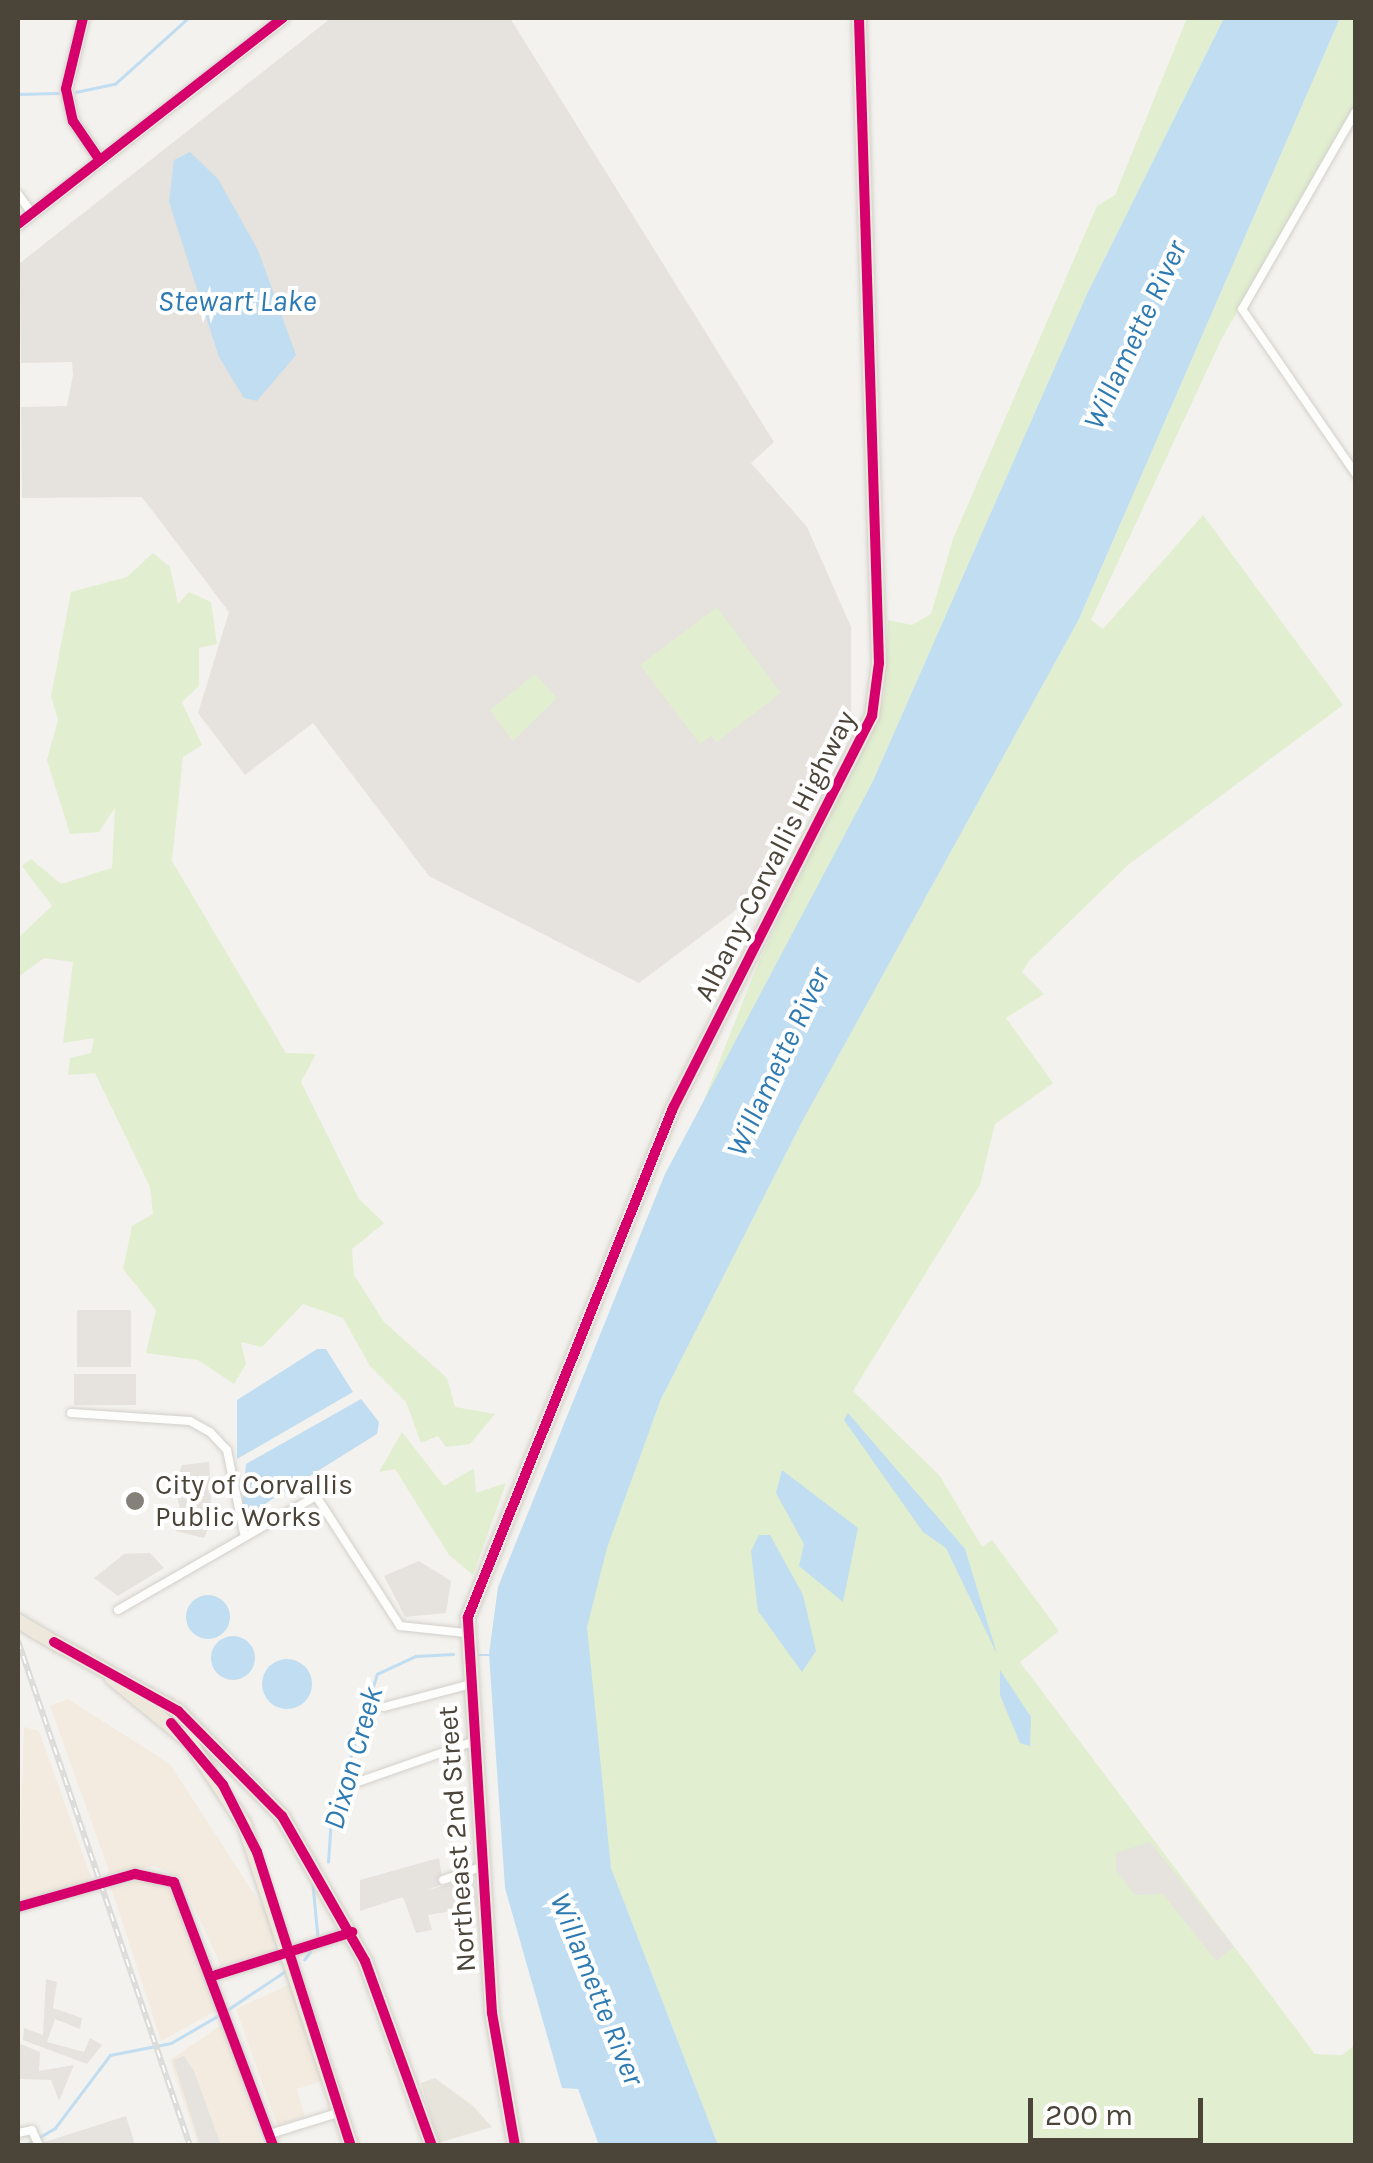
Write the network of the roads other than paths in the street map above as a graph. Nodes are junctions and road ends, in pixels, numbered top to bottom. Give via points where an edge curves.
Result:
1 (83, 18) edge
2 (283, 18) edge
3 (860, 18) edge
4 (1356, 111) edge
5 (99, 159) junction
6 (18, 194) edge
7 (32, 212) junction
8 (18, 224) edge
9 (1356, 474) edge
10 (71, 1414) dead end
11 (244, 1533) junction
12 (488, 1548) joint
13 (118, 1610) dead end
14 (18, 1621) edge
15 (466, 1633) junction
16 (54, 1642) junction
17 (468, 1685) junction
18 (384, 1708) dead end
19 (472, 1742) junction
20 (358, 1782) dead end
21 (481, 1867) junction
22 (443, 1880) dead end
23 (18, 1907) edge
24 (352, 1932) junction
25 (292, 1952) junction
26 (216, 1975) junction
27 (341, 2112) junction
28 (18, 2133) edge
29 (37, 2140) edge
30 (271, 2140) edge
31 (351, 2146) edge
32 (432, 2146) edge
33 (515, 2146) edge

1 - 5 main road via 66,89 73,121
2 - 5 main road
3 - 12 highway, Albany-Corvallis Highway via 880,664 872,716 672,1108
4 - 9 street via 1242,309
5 - 7 main road
6 - 7 street
7 - 8 main road
10 - 11 street via 190,1421 210,1432 227,1450
11 - 13 street
11 - 15 street via 320,1497 400,1626
12 - 15 highway, Northeast 2nd Street
14 - 16 highway
15 - 17 highway, Northeast 2nd Street
16 - 24 highway via 152,1693 233,1760 305,1849
16 - 25 highway via 158,1712 210,1766 258,1852
17 - 18 street
17 - 19 highway, Northeast 2nd Street
19 - 20 street
19 - 21 highway, Northeast 2nd Street
21 - 22 street
21 - 33 highway, Northeast 2nd Street
23 - 26 street via 145,1872 186,1895
24 - 25 street
24 - 32 highway
25 - 26 street
25 - 27 highway
26 - 30 street
27 - 30 street
27 - 31 highway
28 - 29 street

